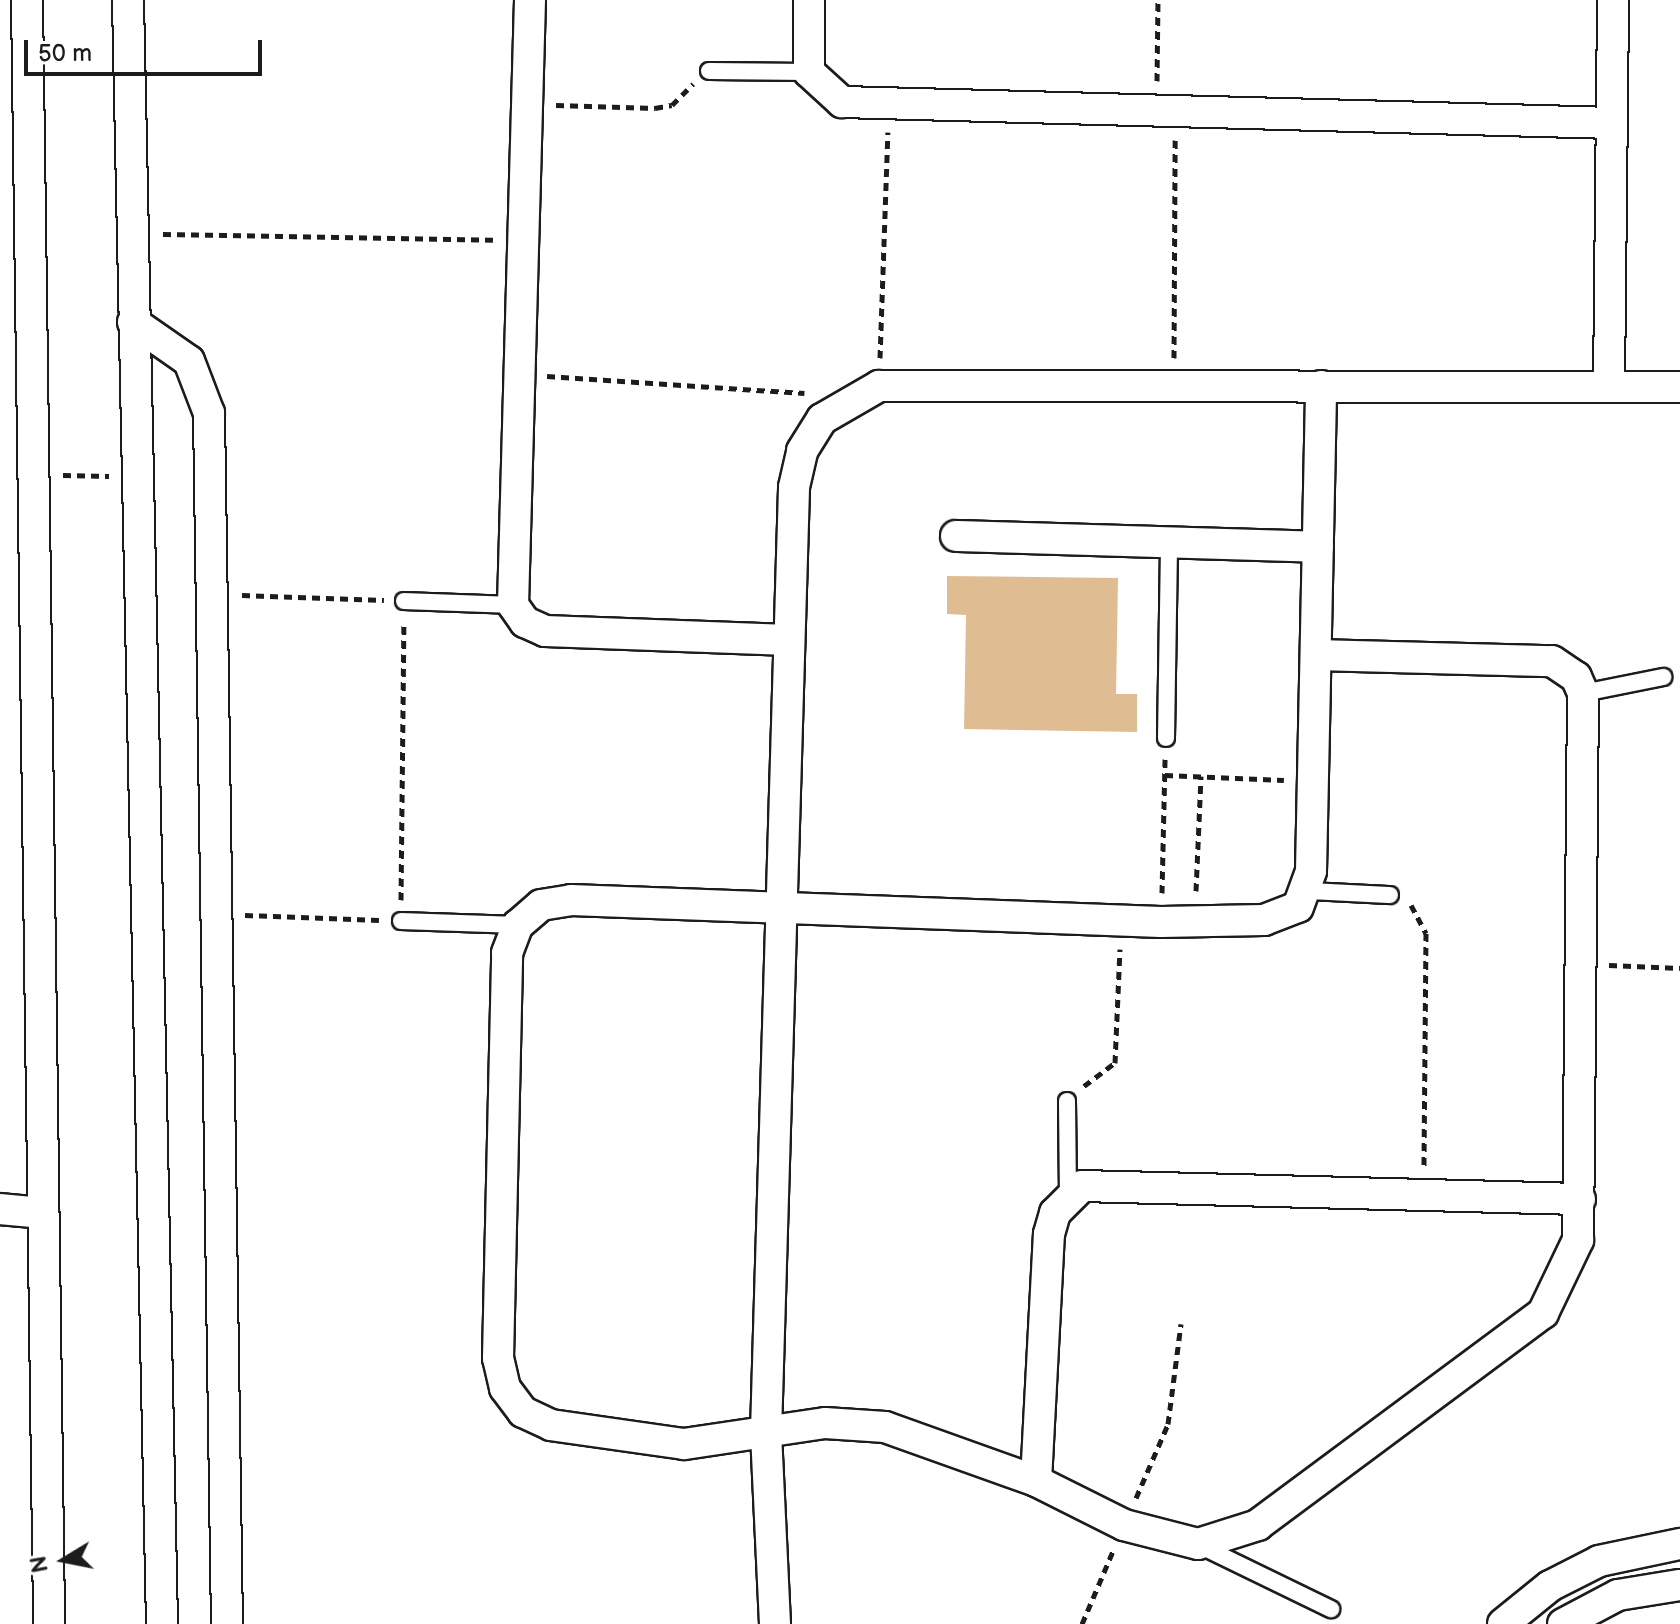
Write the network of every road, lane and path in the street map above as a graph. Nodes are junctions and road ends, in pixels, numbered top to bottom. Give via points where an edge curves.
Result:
1 (27, 0) edge
2 (128, 0) edge
3 (530, 0) edge
4 (809, 0) edge
5 (1158, 0) edge
6 (1613, 0) edge
7 (709, 71) joint
8 (809, 72) junction
9 (889, 103) junction
10 (527, 104) junction
11 (1166, 110) junction
12 (1612, 123) junction
13 (131, 233) junction
14 (522, 241) junction
15 (133, 322) junction
16 (518, 374) junction
17 (1174, 386) junction
18 (1321, 386) junction
19 (1609, 386) junction
20 (1680, 387) edge
21 (865, 391) junction
22 (34, 474) junction
23 (137, 476) junction
24 (956, 536) dead end
25 (1169, 543) junction
26 (1318, 547) junction
27 (212, 594) junction
28 (404, 601) junction
29 (513, 605) junction
30 (789, 640) junction
31 (1316, 655) junction
32 (1663, 677) dead end
33 (1583, 693) junction
34 (1166, 738) joint
35 (1165, 775) junction
36 (1201, 776) junction
37 (1313, 782) junction
38 (1308, 891) junction
39 (1390, 895) joint
40 (781, 912) junction
41 (216, 914) junction
42 (1121, 920) junction
43 (401, 921) junction
44 (1195, 921) junction
45 (1161, 922) junction
46 (518, 925) junction
47 (1582, 964) junction
48 (1680, 968) edge
49 (1067, 1101) joint
50 (1423, 1193) junction
51 (1068, 1196) junction
52 (1580, 1199) junction
53 (0, 1209) edge
54 (43, 1213) junction
55 (1181, 1324) dead end
56 (766, 1432) junction
57 (1036, 1481) junction
58 (1124, 1525) junction
59 (1198, 1544) junction
60 (1680, 1544) edge
61 (1680, 1585) edge
62 (1331, 1609) dead end
63 (49, 1624) edge
64 (162, 1624) edge
65 (227, 1624) edge
66 (775, 1624) edge
67 (1082, 1624) edge
68 (1503, 1624) edge
69 (1563, 1624) edge

1 - 22 street
2 - 13 street
3 - 10 street
4 - 8 street
5 - 11 path
6 - 12 street
7 - 8 lane
7 - 10 path via 672,105
8 - 9 street via 842,102
9 - 11 street
9 - 21 path
10 - 14 street
11 - 12 street
11 - 17 path
12 - 19 street
13 - 14 path
13 - 15 street
14 - 16 street
15 - 23 street
15 - 27 street via 189,361 206,394
16 - 21 path
16 - 29 street
17 - 18 street
17 - 21 street
18 - 19 street
18 - 26 street
19 - 20 street
21 - 30 street via 822,419 802,451
22 - 23 path
22 - 54 street
23 - 64 street
24 - 25 street
25 - 26 street
25 - 34 lane
26 - 31 street
27 - 28 path
27 - 41 street
28 - 29 lane
28 - 43 path
29 - 30 street via 525,622 545,631
30 - 40 street
31 - 33 street via 1552,661 1576,677
31 - 37 street
32 - 33 lane
33 - 47 street
34 - 35 path
35 - 36 path
35 - 45 path
36 - 37 path
36 - 44 path
37 - 38 street
38 - 39 lane
38 - 44 street via 1281,917
39 - 50 path via 1407,900 1426,933
40 - 42 street
40 - 46 street via 571,900 541,905
40 - 56 street
41 - 43 path
41 - 65 street
42 - 45 street
42 - 49 path via 1115,1063
43 - 46 lane
44 - 45 street
46 - 56 street via 507,953 498,1358 505,1388 523,1412 551,1425 684,1444
47 - 48 path
47 - 52 street
49 - 51 lane
50 - 51 street via 1098,1182
50 - 52 street
51 - 57 street via 1049,1234
52 - 59 street via 1565,1279 1513,1341 1258,1525
53 - 54 street
54 - 63 street
55 - 58 path via 1168,1424
56 - 57 street via 825,1423 885,1427
56 - 66 street
57 - 58 street
58 - 59 street
58 - 67 path
59 - 62 lane
60 - 68 street via 1599,1561 1550,1586
61 - 69 street via 1618,1595

